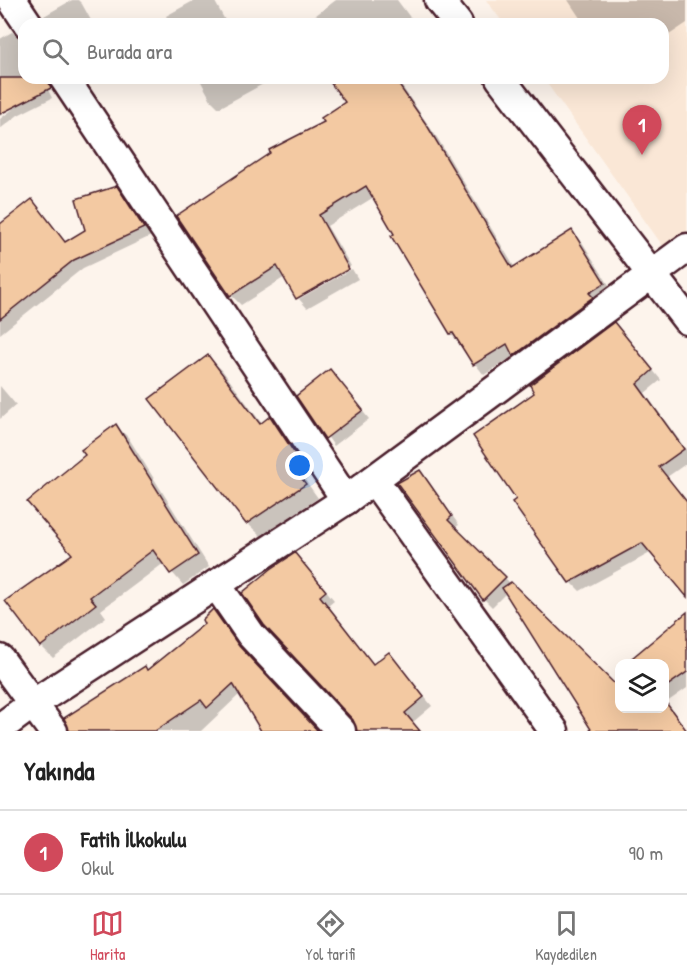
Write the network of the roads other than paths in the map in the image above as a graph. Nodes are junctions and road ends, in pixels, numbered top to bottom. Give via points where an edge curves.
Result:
1 (12, 0) edge
2 (439, 0) edge
3 (24, 18) edge
4 (453, 18) edge
5 (68, 84) edge
6 (505, 84) edge
7 (687, 249) edge
8 (653, 274) junction
9 (687, 320) edge
10 (374, 480) junction
11 (346, 500) junction
12 (216, 584) junction
13 (0, 659) edge
14 (31, 705) junction
15 (0, 728) edge
16 (53, 731) edge
17 (341, 731) edge
18 (554, 731) edge

1 - 3 street
2 - 4 street
5 - 11 street
6 - 8 street
7 - 8 street
8 - 9 street
8 - 10 street
10 - 11 street
10 - 18 street
11 - 12 street
12 - 14 street
12 - 17 street via 251,635
13 - 14 street
14 - 15 street
14 - 16 street

